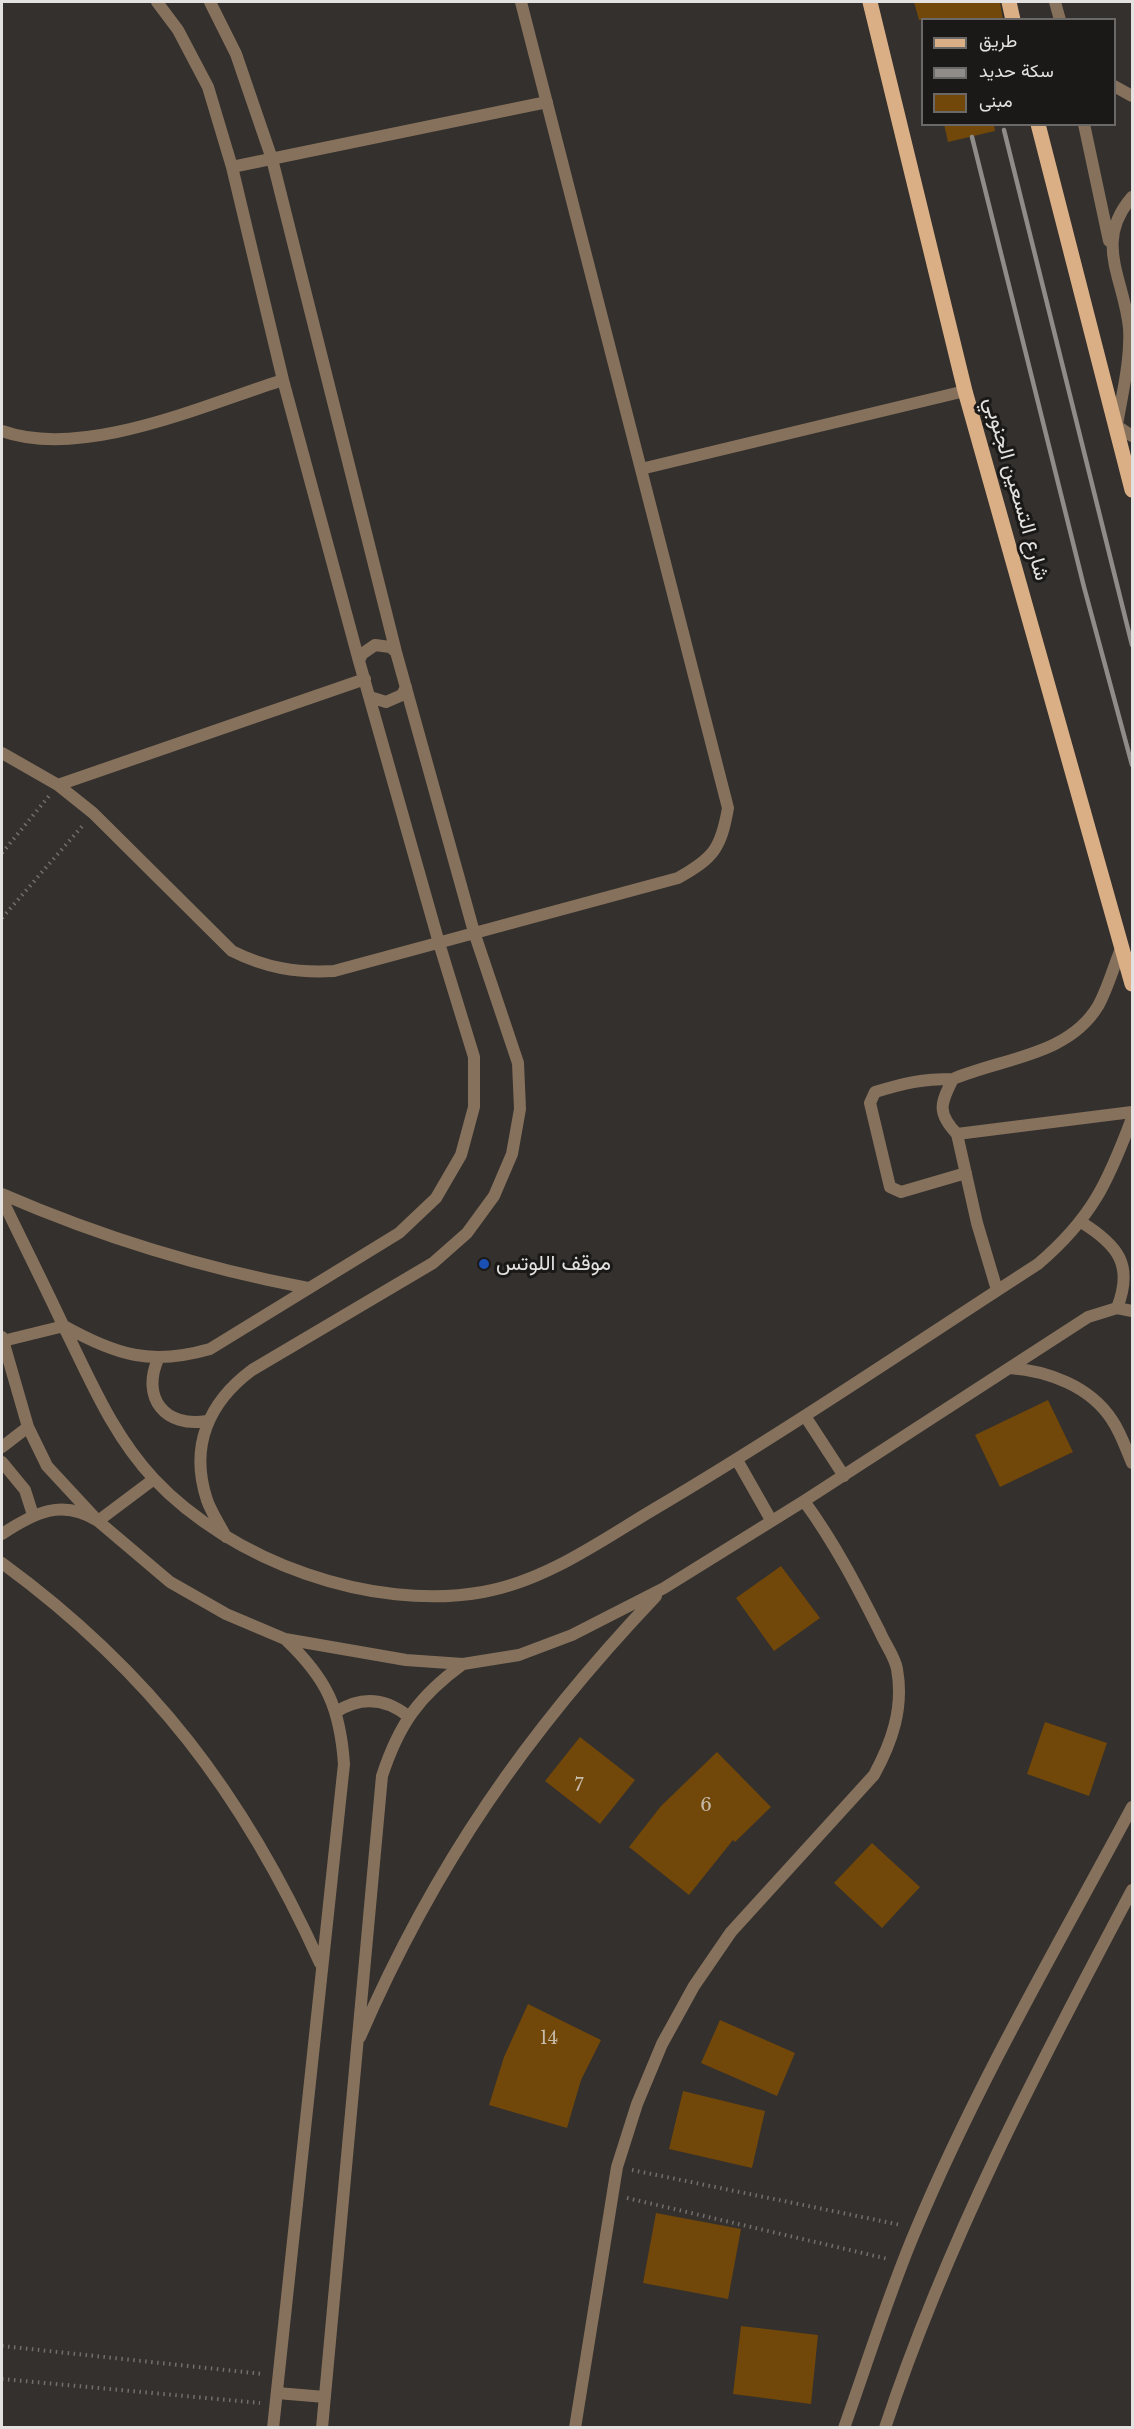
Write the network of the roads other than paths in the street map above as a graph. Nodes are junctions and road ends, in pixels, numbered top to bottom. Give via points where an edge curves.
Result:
1 (157, 2) edge
2 (210, 2) edge
3 (521, 2) edge
4 (870, 2) edge
5 (1009, 2) edge
6 (1055, 2) edge
7 (1013, 18) edge
8 (1059, 18) edge
9 (1116, 87) edge
10 (1132, 96) edge
11 (548, 102) junction
12 (1039, 126) edge
13 (1084, 126) edge
14 (272, 159) junction
15 (232, 167) junction
16 (1132, 197) edge
17 (1110, 245) junction
18 (283, 380) junction
19 (965, 391) junction
20 (1117, 426) junction
21 (2, 430) edge
22 (1132, 436) edge
23 (641, 469) junction
24 (1132, 490) edge
25 (396, 652) junction
26 (360, 661) junction
27 (365, 679) junction
28 (406, 687) junction
29 (370, 698) junction
30 (2, 753) edge
31 (58, 785) junction
32 (474, 932) junction
33 (439, 943) junction
34 (1122, 946) junction
35 (1132, 984) edge
36 (953, 1079) junction
37 (1132, 1112) edge
38 (1132, 1118) edge
39 (957, 1134) junction
40 (966, 1173) junction
41 (2, 1197) edge
42 (1081, 1222) junction
43 (308, 1288) junction
44 (998, 1290) junction
45 (1117, 1308) junction
46 (1132, 1311) edge
47 (64, 1326) junction
48 (2, 1339) edge
49 (158, 1359) junction
50 (1010, 1368) junction
51 (805, 1416) junction
52 (207, 1421) junction
53 (28, 1427) junction
54 (2, 1447) edge
55 (737, 1460) junction
56 (2, 1462) edge
57 (1132, 1463) edge
58 (844, 1476) junction
59 (154, 1479) junction
60 (804, 1501) junction
61 (33, 1515) junction
62 (771, 1520) junction
63 (98, 1521) junction
64 (2, 1534) edge
65 (226, 1537) junction
66 (2, 1563) edge
67 (664, 1588) junction
68 (285, 1639) junction
69 (463, 1664) junction
70 (336, 1712) junction
71 (408, 1716) junction
72 (1132, 1807) edge
73 (1132, 1890) edge
74 (321, 1963) junction
75 (355, 2049) junction
76 (325, 2397) junction
77 (276, 2399) junction
78 (273, 2427) edge
79 (322, 2427) edge
80 (574, 2427) edge
81 (844, 2427) edge
82 (885, 2427) edge

1 - 15 street via 208,87
2 - 14 street via 236,54
3 - 11 street
4 - 19 main road, شارع التسعين الجنوبي
5 - 7 main road
6 - 8 street
9 - 10 street
11 - 14 street
11 - 23 street
12 - 20 main road
13 - 17 street
14 - 15 street
14 - 25 street
15 - 18 street
16 - 17 street via 1118,218
17 - 20 street via 1129,328
18 - 21 street via 101,436 54,439
18 - 26 street
19 - 23 street
19 - 34 main road, شارع التسعين الجنوبي
20 - 22 street
20 - 24 main road
23 - 32 street via 728,807 723,838 705,863 678,878
25 - 26 street via 375,645 362,654
25 - 28 street
26 - 27 street
27 - 29 street
27 - 31 street
28 - 29 street via 402,695 387,702
28 - 32 street
29 - 33 street
30 - 31 street
31 - 33 street via 93,813 232,951 256,963 298,972 334,971
32 - 33 street
32 - 52 street via 518,1063 520,1108 512,1154 494,1196 467,1233 433,1263 252,1370 233,1384
33 - 43 street via 474,1057 474,1107 461,1155 435,1198 399,1233
34 - 35 main road, شارع التسعين الجنوبي
34 - 36 street via 1098,1006 1073,1036 1038,1052
36 - 39 street via 941,1109 945,1121
36 - 40 street via 920,1079 901,1084 875,1092 870,1103 890,1187 901,1192
37 - 39 street
38 - 42 street via 1112,1172
39 - 40 street
40 - 44 street
41 - 43 street via 150,1250 244,1276
41 - 47 street
42 - 44 street via 1038,1264
42 - 45 street via 1116,1249 1124,1268 1125,1289
43 - 49 street via 210,1349
44 - 51 street
45 - 46 street
45 - 50 street via 1088,1317
47 - 48 street
47 - 49 street via 118,1352
47 - 59 street via 100,1402 126,1445
48 - 53 street
49 - 52 street via 152,1380 156,1401 165,1413 192,1423
50 - 57 street via 1045,1373 1090,1397 1113,1420
50 - 58 street
51 - 55 street
51 - 58 street
52 - 65 street via 200,1461 207,1500
53 - 54 street
53 - 63 street via 47,1466
55 - 62 street
55 - 65 street via 554,1569 484,1592 412,1596 344,1587
56 - 61 street via 25,1490
58 - 60 street
59 - 63 street
59 - 65 street via 188,1511
60 - 62 street
60 - 80 street via 853,1577 897,1667 896,1723 888,1750 874,1775 738,1924 694,1986 662,2044 617,2167
61 - 63 street via 56,1508 68,1509
61 - 64 street
62 - 67 street
63 - 68 street via 170,1582 226,1614
66 - 74 street via 88,1632 181,1731 260,1842
67 - 69 street via 572,1635 519,1655
67 - 75 street via 593,1662 501,1780 422,1907 387,1974
68 - 69 street via 406,1660
68 - 70 street via 311,1664
69 - 71 street via 434,1685
70 - 71 street via 367,1700 389,1704
70 - 74 street via 342,1729 344,1764
71 - 75 street via 393,1742 382,1776
72 - 81 street via 960,2131 916,2228
73 - 82 street via 988,2172
74 - 77 street
75 - 76 street
76 - 77 street
76 - 79 street
77 - 78 street

